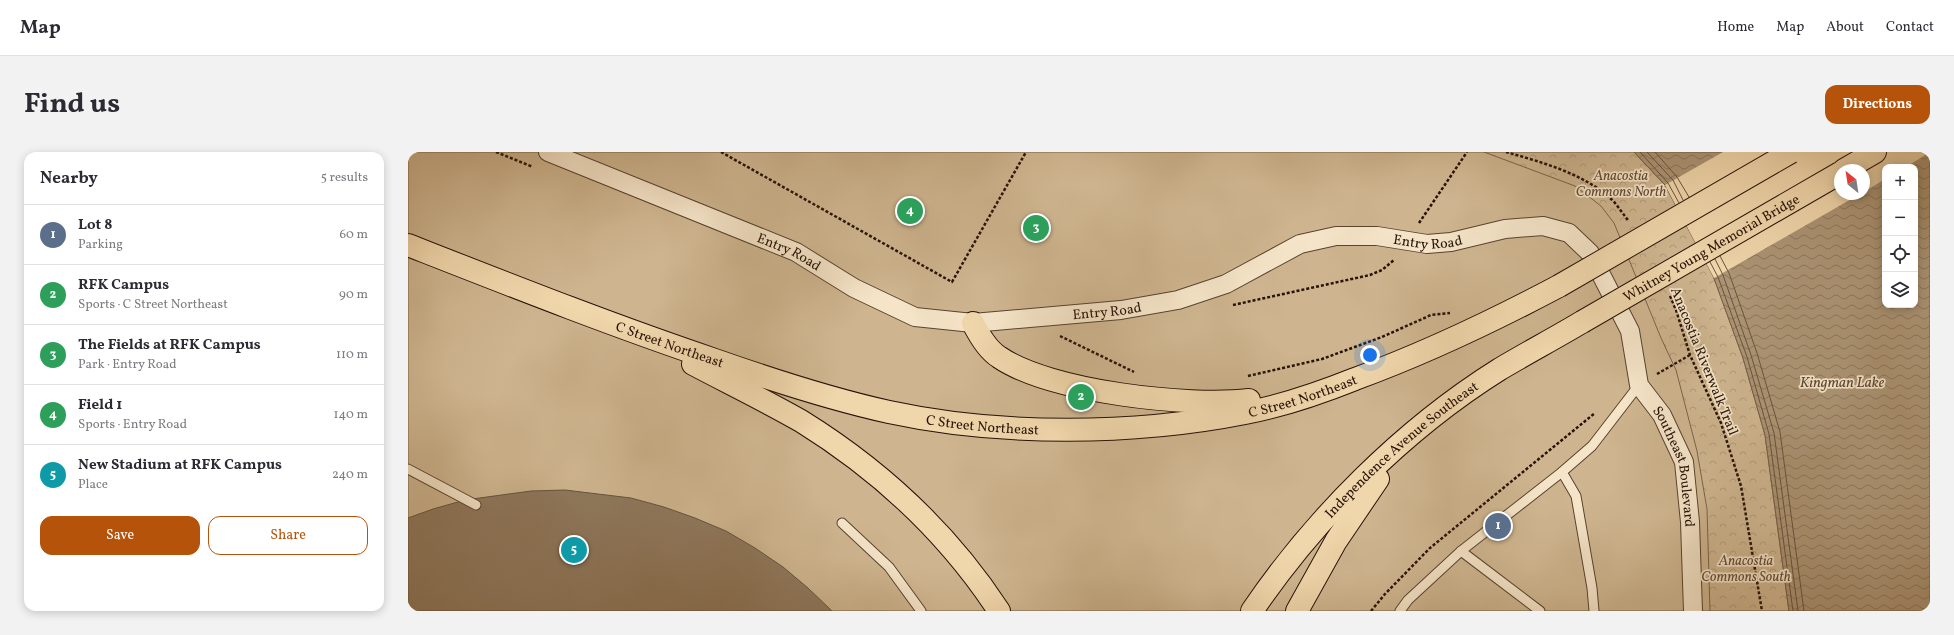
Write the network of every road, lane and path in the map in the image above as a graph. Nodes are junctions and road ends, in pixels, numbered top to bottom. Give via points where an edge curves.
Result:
1 (548, 152) edge
2 (721, 152) edge
3 (1026, 152) edge
4 (1467, 152) edge
5 (1506, 152) edge
6 (1791, 152) edge
7 (1875, 152) edge
8 (1854, 164) edge
9 (1834, 175) edge
10 (1629, 222) dead end
11 (1418, 224) dead end
12 (408, 245) edge
13 (1667, 290) dead end
14 (1452, 313) dead end
15 (1582, 322) joint
16 (973, 324) junction
17 (1630, 331) joint
18 (635, 333) junction
19 (1059, 336) dead end
20 (1135, 372) dead end
21 (1244, 377) dead end
22 (1639, 385) junction
23 (1322, 392) junction
24 (1433, 417) junction
25 (1590, 417) dead end
26 (408, 469) edge
27 (1562, 472) junction
28 (488, 508) edge
29 (842, 523) dead end
30 (1461, 551) junction
31 (920, 611) edge
32 (999, 611) edge
33 (1252, 611) edge
34 (1298, 611) edge
35 (1371, 611) edge
36 (1400, 611) edge
37 (1540, 611) edge
38 (1594, 611) edge
39 (1693, 611) edge
40 (1762, 611) edge

1 - 16 street, Entry Road via 796,252 854,288 915,317
2 - 3 path via 952,282
4 - 11 path
5 - 10 path via 1589,183 1611,199
6 - 23 main road, C Street Northeast, bridge via 1492,322 1411,358
7 - 8 main road
9 - 15 main road, Whitney Young Memorial Bridge, bridge
12 - 18 main road, C Street Northeast
13 - 40 path, Anacostia Riverwalk Trail via 1690,355 1721,423 1741,486
14 - 21 path via 1431,315 1382,337 1322,358
15 - 24 main road, Independence Avenue Southeast via 1499,370
16 - 17 street, Entry Road via 1121,310 1178,300 1226,284 1300,244 1336,236 1377,236 1428,244 1451,242 1505,229 1544,226 1569,233 1590,253
16 - 23 main road via 978,334 998,356 1021,370 1087,388 1159,398 1229,402
17 - 22 street, Southeast Boulevard
18 - 23 main road, C Street Northeast via 791,386 890,412 978,426 1070,430 1159,426 1246,413
18 - 32 main road via 801,422 864,465 910,502 943,536 983,586
19 - 20 path
22 - 27 lane via 1592,446
22 - 39 street, Southeast Boulevard via 1662,415 1684,462 1690,522
24 - 33 main road, Independence Avenue Southeast via 1328,513
24 - 34 main road via 1373,484 1336,541
25 - 35 path via 1430,548
26 - 28 lane via 481,508
27 - 30 lane
27 - 38 lane via 1576,496
29 - 31 lane via 889,567
30 - 36 lane via 1408,600
30 - 37 lane

